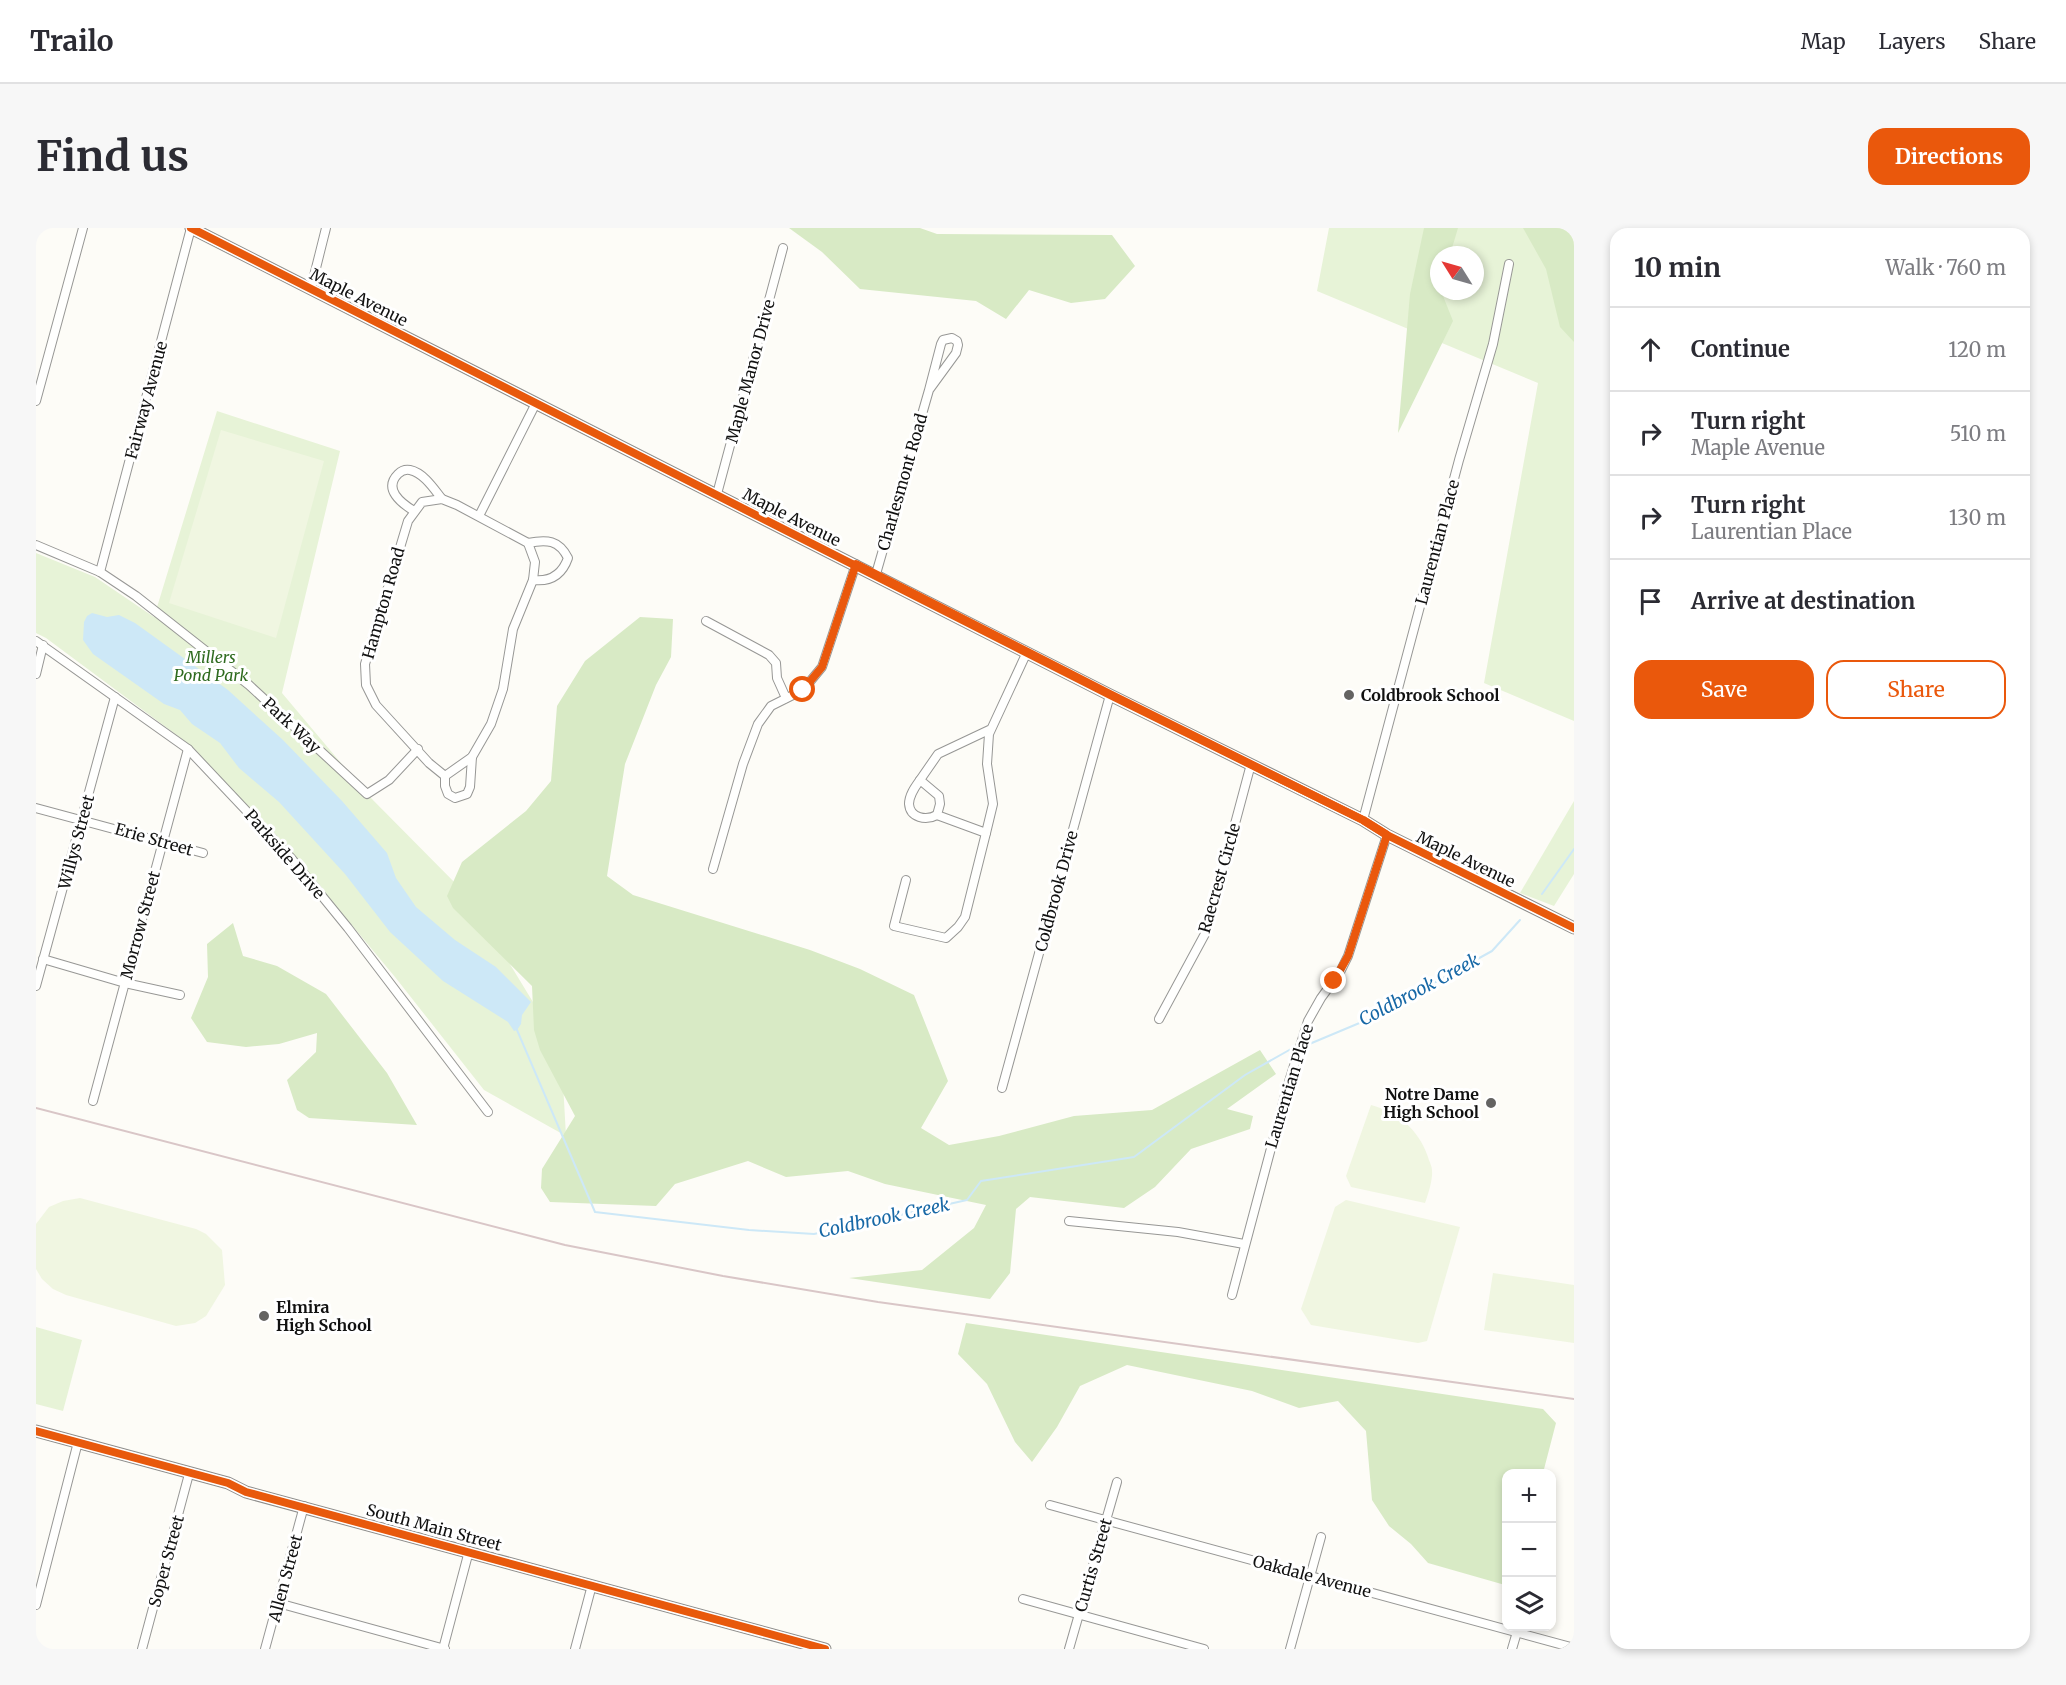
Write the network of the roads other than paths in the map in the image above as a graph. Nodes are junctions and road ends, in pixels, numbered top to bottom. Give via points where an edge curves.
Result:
1 (83, 228) edge
2 (191, 228) edge
3 (326, 228) edge
4 (783, 248) dead end
5 (1509, 264) dead end
6 (311, 288) junction
7 (929, 390) junction
8 (36, 401) edge
9 (536, 403) junction
10 (717, 494) junction
11 (442, 499) junction
12 (414, 511) junction
13 (479, 516) junction
14 (528, 543) junction
15 (36, 545) edge
16 (856, 564) junction
17 (100, 572) junction
18 (876, 574) junction
19 (533, 580) junction
20 (706, 621) dead end
21 (40, 643) edge
22 (1027, 652) junction
23 (36, 674) edge
24 (1110, 694) junction
25 (115, 697) junction
26 (786, 698) junction
27 (991, 729) junction
28 (188, 749) junction
29 (418, 749) junction
30 (472, 757) junction
31 (1251, 764) junction
32 (445, 776) junction
33 (920, 780) junction
34 (36, 808) edge
35 (937, 815) junction
36 (82, 819) junction
37 (1363, 820) junction
38 (986, 833) junction
39 (1387, 835) junction
40 (163, 842) junction
41 (203, 853) dead end
42 (712, 869) dead end
43 (906, 880) dead end
44 (1574, 928) edge
45 (43, 959) junction
46 (125, 982) junction
47 (36, 986) edge
48 (180, 995) dead end
49 (1159, 1019) dead end
50 (1002, 1088) dead end
51 (93, 1101) dead end
52 (488, 1112) dead end
53 (1069, 1221) dead end
54 (1244, 1244) junction
55 (1232, 1294) dead end
56 (36, 1431) edge
57 (78, 1443) junction
58 (189, 1474) junction
59 (1118, 1482) dead end
60 (1050, 1505) dead end
61 (304, 1506) junction
62 (1106, 1520) junction
63 (1322, 1537) dead end
64 (469, 1551) junction
65 (1310, 1575) junction
66 (592, 1585) junction
67 (1023, 1599) dead end
68 (278, 1603) junction
69 (36, 1605) edge
70 (1078, 1615) junction
71 (1517, 1632) junction
72 (1574, 1648) edge
73 (142, 1649) edge
74 (265, 1649) edge
75 (444, 1649) edge
76 (575, 1649) edge
77 (824, 1649) edge
78 (1069, 1649) edge
79 (1204, 1649) edge
80 (1290, 1649) edge
81 (1512, 1649) edge

1 - 8 street
2 - 6 main road, Maple Avenue
2 - 17 street, Fairway Avenue
3 - 6 street
4 - 10 street, Maple Manor Drive
5 - 37 street, Laurentian Place via 1493,344
6 - 9 main road, Maple Avenue
7 - 7 street, Charlesmont Road via 956,353 957,341 952,338 941,344
7 - 18 street, Charlesmont Road
9 - 10 main road, Maple Avenue
9 - 13 street
10 - 16 main road, Maple Avenue
11 - 12 street via 422,502
11 - 12 street via 424,478 401,471 393,480 394,493
11 - 13 street
12 - 29 street, Hampton Road via 365,664 366,685 375,702
13 - 14 street
14 - 19 street, Hampton Road via 535,561
14 - 19 street via 551,540 561,546 568,558 559,574 546,581
15 - 17 street, Park Way
16 - 18 main road, Maple Avenue
16 - 26 street via 822,667 803,690
17 - 29 street, Park Way via 249,685 367,794 389,780
18 - 22 main road, Maple Avenue
19 - 30 street, Hampton Road via 513,629 497,707
20 - 26 street via 769,655 776,663 777,678
21 - 23 street
21 - 25 street, Parkside Drive
22 - 24 main road, Maple Avenue
22 - 27 street
24 - 31 main road, Maple Avenue
24 - 50 street, Coldbrook Drive
25 - 28 street, Parkside Drive
25 - 36 street, Willys Street
26 - 42 street via 771,706 758,724
27 - 33 street via 938,754
27 - 38 street via 987,764 993,804
28 - 40 street, Morrow Street
28 - 52 street, Parkside Drive via 291,858
29 - 32 street, Hampton Road
30 - 32 street, Hampton Road
30 - 32 street, Hampton Road via 468,794 455,798 448,794
31 - 37 main road, Maple Avenue
31 - 49 street, Raecrest Circle via 1206,932
33 - 35 street via 939,796
33 - 35 street via 911,795 911,811 924,819
34 - 36 street, Erie Street
35 - 38 street
36 - 40 street, Erie Street
36 - 45 street, Willys Street
37 - 39 main road, Maple Avenue
38 - 43 street via 964,917 946,938 894,926
39 - 44 main road, Maple Avenue
39 - 54 street, Laurentian Place via 1348,956 1308,1021
40 - 41 street, Erie Street
40 - 46 street, Morrow Street
45 - 46 street
45 - 47 street, Willys Street
46 - 48 street
46 - 51 street, Morrow Street
53 - 54 street via 1178,1232
54 - 55 street, Laurentian Place
56 - 57 main road, South Main Street
57 - 58 main road, South Main Street
57 - 69 street
58 - 61 main road, South Main Street
58 - 73 street, Soper Street
59 - 62 street, Curtis Street
60 - 62 street, Oakdale Avenue
61 - 64 main road, South Main Street
61 - 68 street, Allen Street
62 - 65 street, Oakdale Avenue
62 - 70 street, Curtis Street
63 - 65 street
64 - 66 main road, South Main Street
64 - 75 street
65 - 71 street, Oakdale Avenue
65 - 80 street
66 - 76 street
66 - 77 main road, South Main Street
67 - 70 street
68 - 74 street, Allen Street
68 - 75 street
70 - 78 street, Curtis Street
70 - 79 street
71 - 72 street, Oakdale Avenue
71 - 81 street

